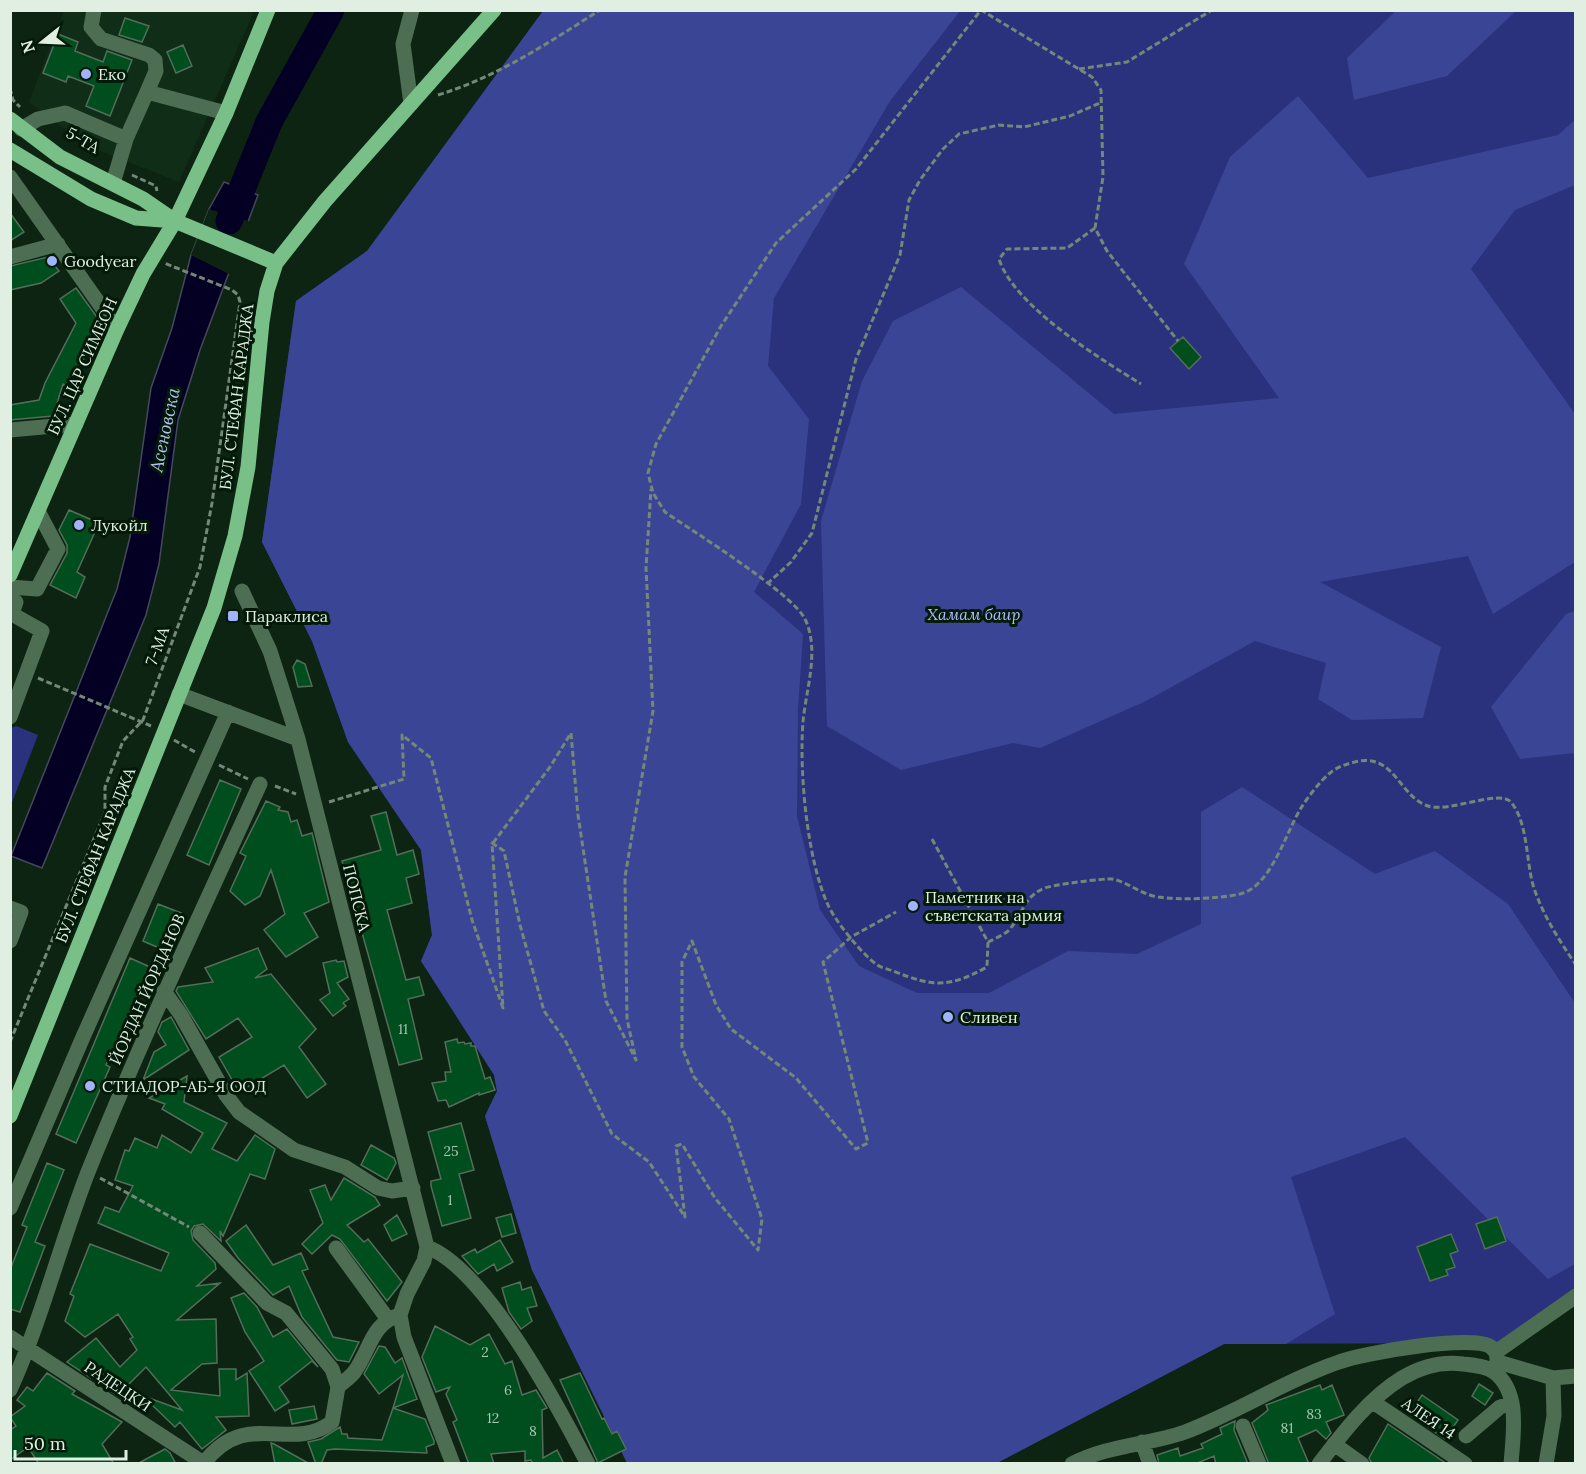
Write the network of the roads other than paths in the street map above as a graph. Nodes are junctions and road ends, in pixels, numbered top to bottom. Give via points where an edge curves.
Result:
1 (94, 10) edge
2 (268, 10) edge
3 (412, 10) edge
4 (494, 10) edge
5 (147, 92) junction
6 (411, 104) junction
7 (226, 113) junction
8 (22, 123) edge
9 (126, 139) junction
10 (10, 150) edge
11 (10, 177) edge
12 (115, 177) junction
13 (175, 221) junction
14 (58, 244) junction
15 (10, 257) edge
16 (276, 263) junction
17 (117, 329) junction
18 (76, 424) junction
19 (10, 430) edge
20 (38, 511) junction
21 (10, 575) edge
22 (10, 587) edge
23 (242, 591) dead end
24 (10, 599) edge
25 (179, 694) junction
26 (228, 712) junction
27 (10, 717) edge
28 (298, 740) junction
29 (260, 784) road end
30 (10, 908) edge
31 (10, 941) edge
32 (164, 991) junction
33 (10, 1116) edge
34 (413, 1188) junction
35 (10, 1208) edge
36 (200, 1233) road end
37 (427, 1247) junction
38 (336, 1248) dead end
39 (1575, 1296) edge
40 (393, 1316) junction
41 (10, 1337) edge
42 (29, 1348) junction
43 (1496, 1362) junction
44 (1575, 1377) edge
45 (1553, 1378) junction
46 (338, 1387) junction
47 (10, 1390) edge
48 (1373, 1402) junction
49 (1512, 1402) junction
50 (1243, 1426) dead end
51 (1467, 1436) dead end
52 (1142, 1442) junction
53 (1334, 1444) junction
54 (183, 1458) edge
55 (1096, 1458) edge
56 (205, 1463) edge
57 (453, 1464) edge
58 (588, 1464) edge
59 (1072, 1464) edge
60 (1150, 1464) edge
61 (1259, 1464) edge
62 (1319, 1464) edge
63 (1362, 1464) edge
64 (1465, 1464) edge
65 (1510, 1464) edge
66 (1546, 1464) edge

1 - 5 street via 91,27 96,36 155,60 156,71
2 - 7 main road, БУЛ. ЦАР СИМЕОН
3 - 6 street via 403,45
4 - 6 main road, БУЛ. СТЕФАН КАРАДЖА
5 - 7 street
5 - 9 street
6 - 16 main road, БУЛ. СТЕФАН КАРАДЖА
7 - 13 main road, БУЛ. ЦАР СИМЕОН
8 - 9 street via 65,113
8 - 12 main road via 60,157
9 - 12 street
10 - 13 main road via 91,199 136,218
11 - 14 street
12 - 13 main road
13 - 16 main road
13 - 17 main road, БУЛ. ЦАР СИМЕОН via 143,274
14 - 15 street
14 - 17 street
16 - 25 main road, БУЛ. СТЕФАН КАРАДЖА via 262,322 248,467 235,536 214,608
17 - 18 main road, БУЛ. ЦАР СИМЕОН
18 - 19 street
18 - 20 main road, БУЛ. ЦАР СИМЕОН
20 - 21 main road, БУЛ. ЦАР СИМЕОН
20 - 22 street via 57,549 37,589
23 - 28 street, ПОПСКА via 270,651
24 - 27 street via 16,602 12,614 42,631
25 - 26 street
25 - 33 main road, БУЛ. СТЕФАН КАРАДЖА
26 - 28 street
26 - 35 street
28 - 34 street, ПОПСКА
29 - 32 street, ЙОРДАН ЙОРДАНОВ
30 - 31 street via 21,912
32 - 34 street via 239,1112 294,1150 345,1167 378,1188
32 - 42 street, ЙОРДАН ЙОРДАНОВ via 88,1171
34 - 37 street, ПОПСКА
36 - 46 street via 267,1304 286,1312 332,1369
37 - 40 street via 424,1261
37 - 58 street via 446,1257 480,1292 536,1366
38 - 40 street
39 - 43 street
40 - 46 street via 371,1338 355,1371
40 - 57 street
41 - 42 street, РАДЕЦКИ
42 - 47 street, ЙОРДАН ЙОРДАНОВ
42 - 54 street, РАДЕЦКИ
43 - 45 street
43 - 48 street via 1476,1366 1445,1362 1424,1367 1401,1378
43 - 49 street
43 - 52 street via 1490,1346 1476,1342 1443,1342 1342,1360 1204,1425
44 - 45 street
45 - 66 street via 1554,1416
46 - 56 street via 332,1422 321,1430 232,1437 217,1446
48 - 53 street
48 - 64 street, АЛЕЯ 14
49 - 51 street via 1500,1407
49 - 65 street
50 - 61 street
52 - 55 street
52 - 60 street
53 - 62 street
53 - 63 street
54 - 56 street, РАДЕЦКИ
55 - 59 street

